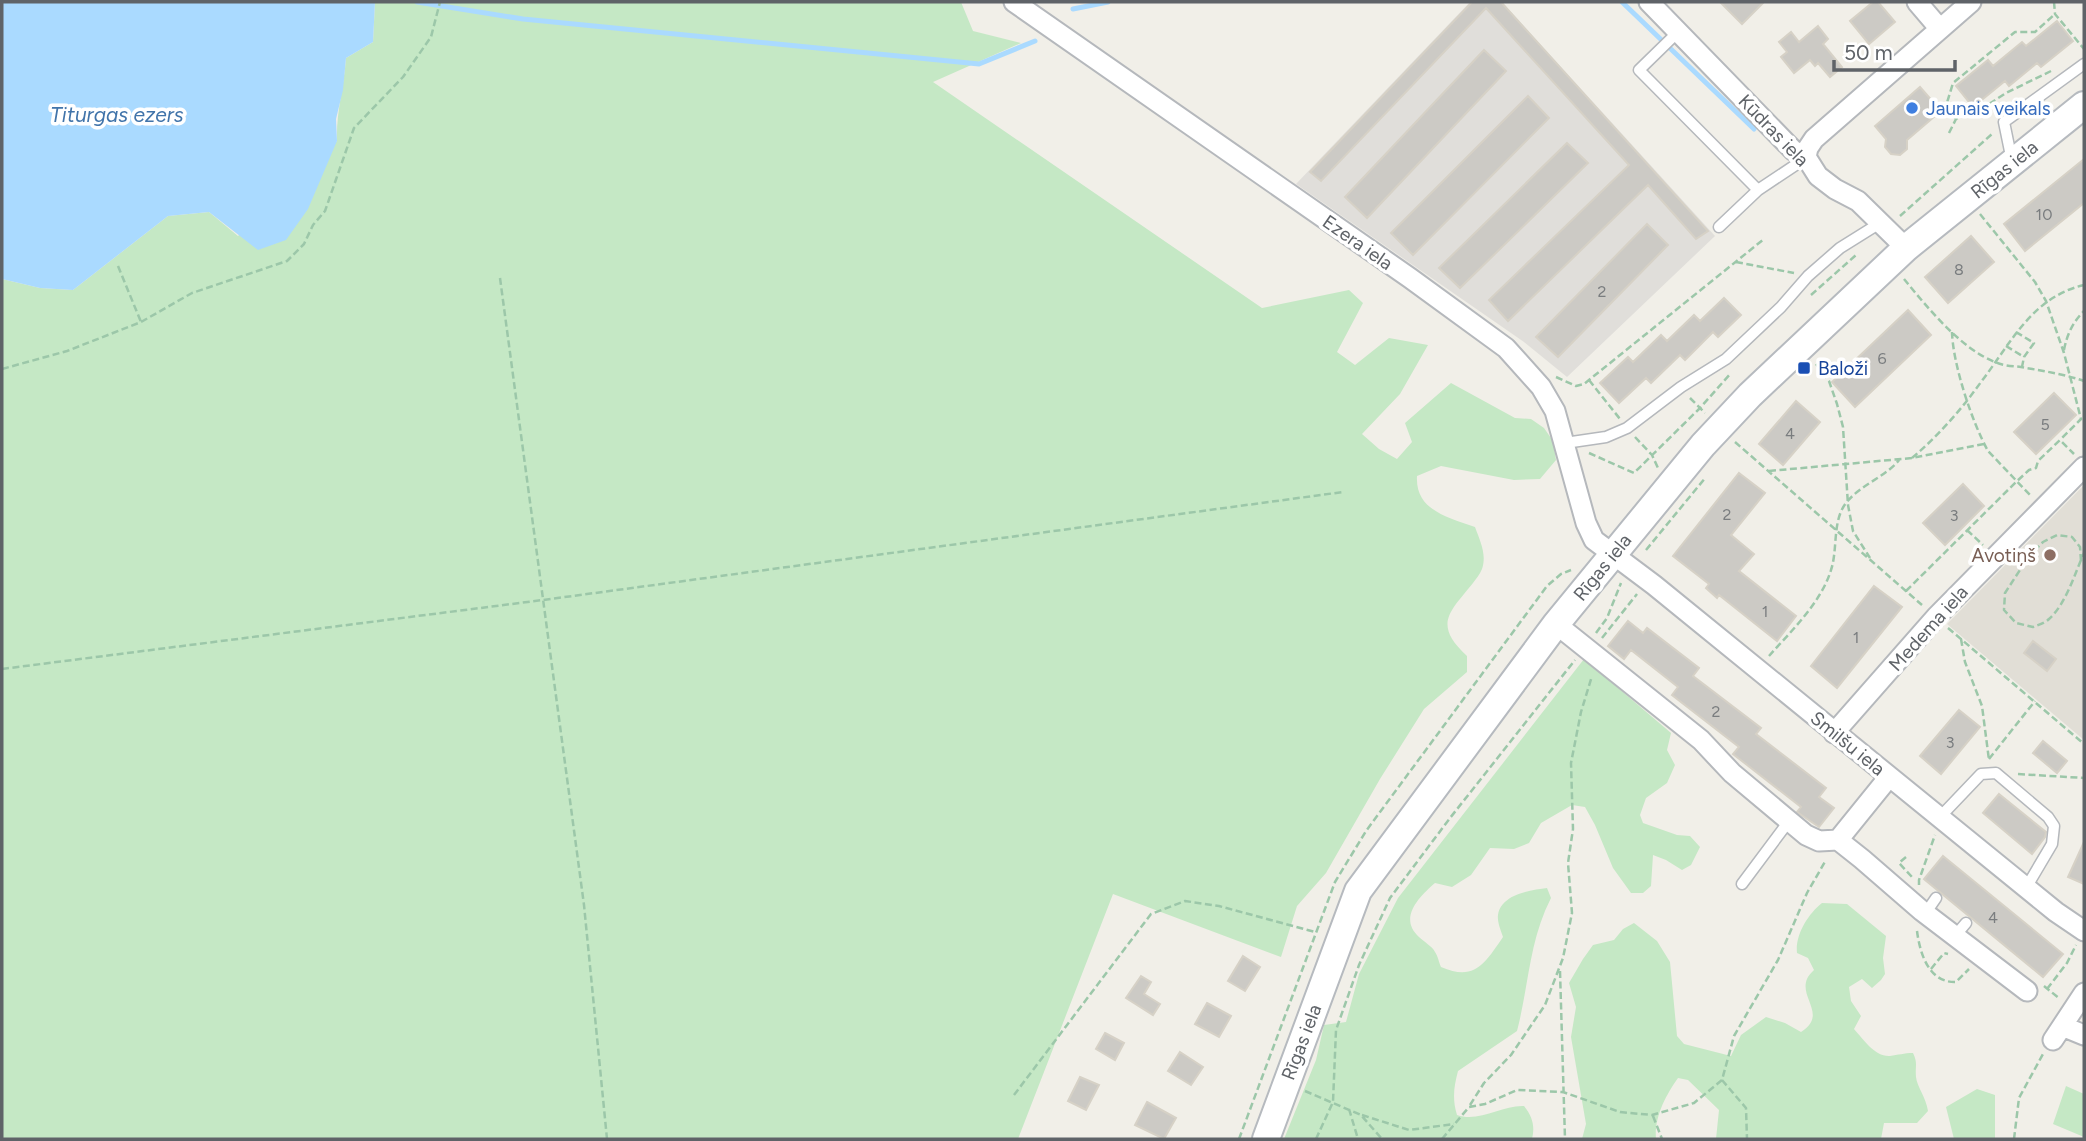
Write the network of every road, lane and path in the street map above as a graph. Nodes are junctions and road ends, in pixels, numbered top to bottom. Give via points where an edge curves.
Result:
1 (440, 2) edge
2 (1014, 2) edge
3 (1649, 2) edge
4 (1917, 2) edge
5 (1972, 2) edge
6 (2054, 2) edge
7 (2056, 14) junction
8 (1940, 29) junction
9 (1679, 31) junction
10 (2084, 49) edge
11 (2084, 64) edge
12 (2057, 67) dead end
13 (2084, 105) edge
14 (1956, 119) junction
15 (1949, 133) dead end
16 (1806, 158) junction
17 (2012, 163) junction
18 (1758, 190) junction
19 (1980, 214) dead end
20 (1881, 222) junction
21 (1719, 227) dead end
22 (1764, 239) dead end
23 (1906, 248) junction
24 (1736, 262) junction
25 (118, 266) dead end
26 (1808, 276) junction
27 (500, 278) dead end
28 (1904, 279) dead end
29 (2084, 285) edge
30 (2046, 301) junction
31 (2084, 311) edge
32 (141, 322) junction
33 (1952, 332) junction
34 (2016, 332) junction
35 (2006, 346) junction
36 (2064, 353) junction
37 (2024, 357) junction
38 (1813, 359) dead end
39 (1995, 363) junction
40 (2022, 367) junction
41 (2, 369) edge
42 (1553, 375) dead end
43 (2069, 376) junction
44 (2084, 381) edge
45 (1966, 400) junction
46 (2060, 440) junction
47 (1735, 442) dead end
48 (1565, 443) junction
49 (1984, 444) junction
50 (1912, 458) junction
51 (1900, 460) junction
52 (2080, 461) edge
53 (1846, 465) junction
54 (1712, 470) dead end
55 (1768, 471) junction
56 (2016, 482) junction
57 (1343, 492) dead end
58 (1848, 500) junction
59 (2043, 508) junction
60 (1836, 530) junction
61 (1967, 530) junction
62 (2084, 552) edge
63 (1995, 557) junction
64 (1623, 560) junction
65 (1872, 561) junction
66 (2081, 561) junction
67 (1648, 580) junction
68 (1906, 591) junction
69 (543, 600) junction
70 (1936, 617) junction
71 (1556, 624) junction
72 (1961, 639) junction
73 (1592, 651) junction
74 (2, 669) edge
75 (1757, 669) junction
76 (2035, 701) junction
77 (1834, 733) junction
78 (2084, 744) edge
79 (1989, 760) junction
80 (1996, 773) junction
81 (1981, 774) junction
82 (1889, 777) junction
83 (2084, 778) edge
84 (1940, 817) junction
85 (1789, 821) junction
86 (1838, 840) junction
87 (1906, 857) dead end
88 (1742, 884) dead end
89 (1919, 884) dead end
90 (2026, 887) junction
91 (1928, 908) junction
92 (1315, 932) dead end
93 (2082, 934) edge
94 (1959, 938) junction
95 (1985, 956) junction
96 (1560, 968) junction
97 (1930, 970) junction
98 (2021, 984) dead end
99 (2048, 989) dead end
100 (2084, 993) edge
101 (2057, 1033) junction
102 (2084, 1035) edge
103 (1722, 1080) junction
104 (1285, 1084) junction
105 (1563, 1092) junction
106 (1014, 1095) dead end
107 (1333, 1102) junction
108 (1469, 1107) junction
109 (1349, 1109) junction
110 (1361, 1115) junction
111 (1653, 1115) junction
112 (1454, 1124) junction
113 (607, 1139) edge
114 (1266, 1139) edge
115 (1316, 1139) edge
116 (1358, 1139) edge
117 (1382, 1139) edge
118 (1442, 1139) edge
119 (1565, 1139) edge
120 (1662, 1139) edge
121 (1747, 1139) edge
122 (2014, 1139) edge

1 - 32 path via 431,37 420,55 354,128 325,211 304,244 286,261 192,293
2 - 48 street, Ezera iela via 1506,348 1541,387
3 - 9 street, Kūdras iela
4 - 8 street
5 - 8 street
6 - 7 path
7 - 10 path
7 - 14 path via 2035,32 2015,32 1953,83 1946,106
8 - 16 street via 1814,139
9 - 16 street, Kūdras iela via 1793,150
9 - 18 lane via 1639,70
11 - 17 lane via 2004,121
12 - 14 path
13 - 17 main road, Rīgas iela
14 - 15 path
16 - 18 lane
16 - 20 street, Kūdras iela via 1818,176
17 - 23 main road, Rīgas iela
18 - 21 lane
19 - 30 path
20 - 23 street, Kūdras iela
20 - 26 lane
22 - 24 path
23 - 64 main road, Rīgas iela via 1733,412
24 - 26 path
24 - 42 path via 1584,384 1571,385
25 - 32 path
26 - 48 lane via 1726,359 1627,428 1606,437
27 - 69 path
28 - 33 path
29 - 30 path
30 - 34 path
30 - 36 path
31 - 36 path via 2067,334
32 - 41 path via 67,351
33 - 39 path
33 - 45 path
34 - 35 path
34 - 37 path via 2034,343
35 - 37 path
35 - 39 path
36 - 43 path
37 - 40 path
38 - 53 path via 1829,381 1837,404
39 - 40 path
39 - 45 path
40 - 43 path
43 - 44 path
43 - 46 path via 2081,419
45 - 49 path
45 - 50 path
46 - 52 path
46 - 56 path via 2036,468
47 - 55 path
48 - 64 street, Ezera iela via 1594,540
49 - 50 path
49 - 56 path
50 - 51 path
51 - 53 path
51 - 58 path
52 - 59 street, Medema iela
53 - 55 path
53 - 58 path
54 - 64 path
55 - 60 path
56 - 59 path
56 - 61 path
57 - 69 path
58 - 60 path
58 - 65 path via 1853,531
59 - 63 street, Medema iela
60 - 65 path
60 - 75 path via 1832,569 1822,592
61 - 63 path
61 - 68 path
62 - 66 path
63 - 70 street, Medema iela
64 - 67 street, Smilšu iela
64 - 71 main road, Rīgas iela
64 - 73 path via 1623,578
65 - 68 path
66 - 66 path via 2048,620 2033,627 2016,623 2004,610 2004,593 2043,542 2057,535 2072,537 2080,547
67 - 73 path
67 - 75 street, Smilšu iela
68 - 70 path
69 - 74 path
69 - 113 path via 584,905
70 - 72 path
70 - 77 street, Medema iela
71 - 73 street
71 - 104 main road, Rīgas iela via 1358,891
72 - 76 path
72 - 79 path via 1982,706
73 - 85 street via 1701,740
73 - 96 path via 1570,763 1573,829 1567,863 1572,913
73 - 107 path via 1450,817 1390,898 1336,1030
75 - 77 street, Smilšu iela
76 - 78 path
76 - 79 path
77 - 82 street, Smilšu iela
79 - 81 path
80 - 81 lane
80 - 83 path
80 - 90 lane via 2054,825 2052,844
81 - 84 lane
82 - 84 street, Smilšu iela
82 - 86 street
84 - 90 street, Smilšu iela
85 - 86 street via 1819,841
85 - 88 lane
86 - 91 street
86 - 103 path via 1734,1036
87 - 89 path via 1899,863
90 - 93 street, Smilšu iela
91 - 94 street
91 - 97 path via 1916,922
92 - 106 path via 1185,901 1151,914
93 - 99 path
94 - 95 street
94 - 97 path
95 - 97 path via 1956,982 1947,982
95 - 98 street
96 - 105 path
96 - 108 path via 1545,1005
100 - 101 street
101 - 102 street
101 - 122 path via 2019,1098
103 - 111 path via 1694,1103
103 - 121 path via 1745,1108
104 - 107 path
104 - 114 main road, Rīgas iela
105 - 108 path via 1517,1090
105 - 111 path via 1620,1112
105 - 119 path
107 - 109 path
107 - 115 path
108 - 112 path
109 - 110 path
109 - 116 path
110 - 112 path via 1409,1130
110 - 117 path
111 - 120 path
112 - 118 path

